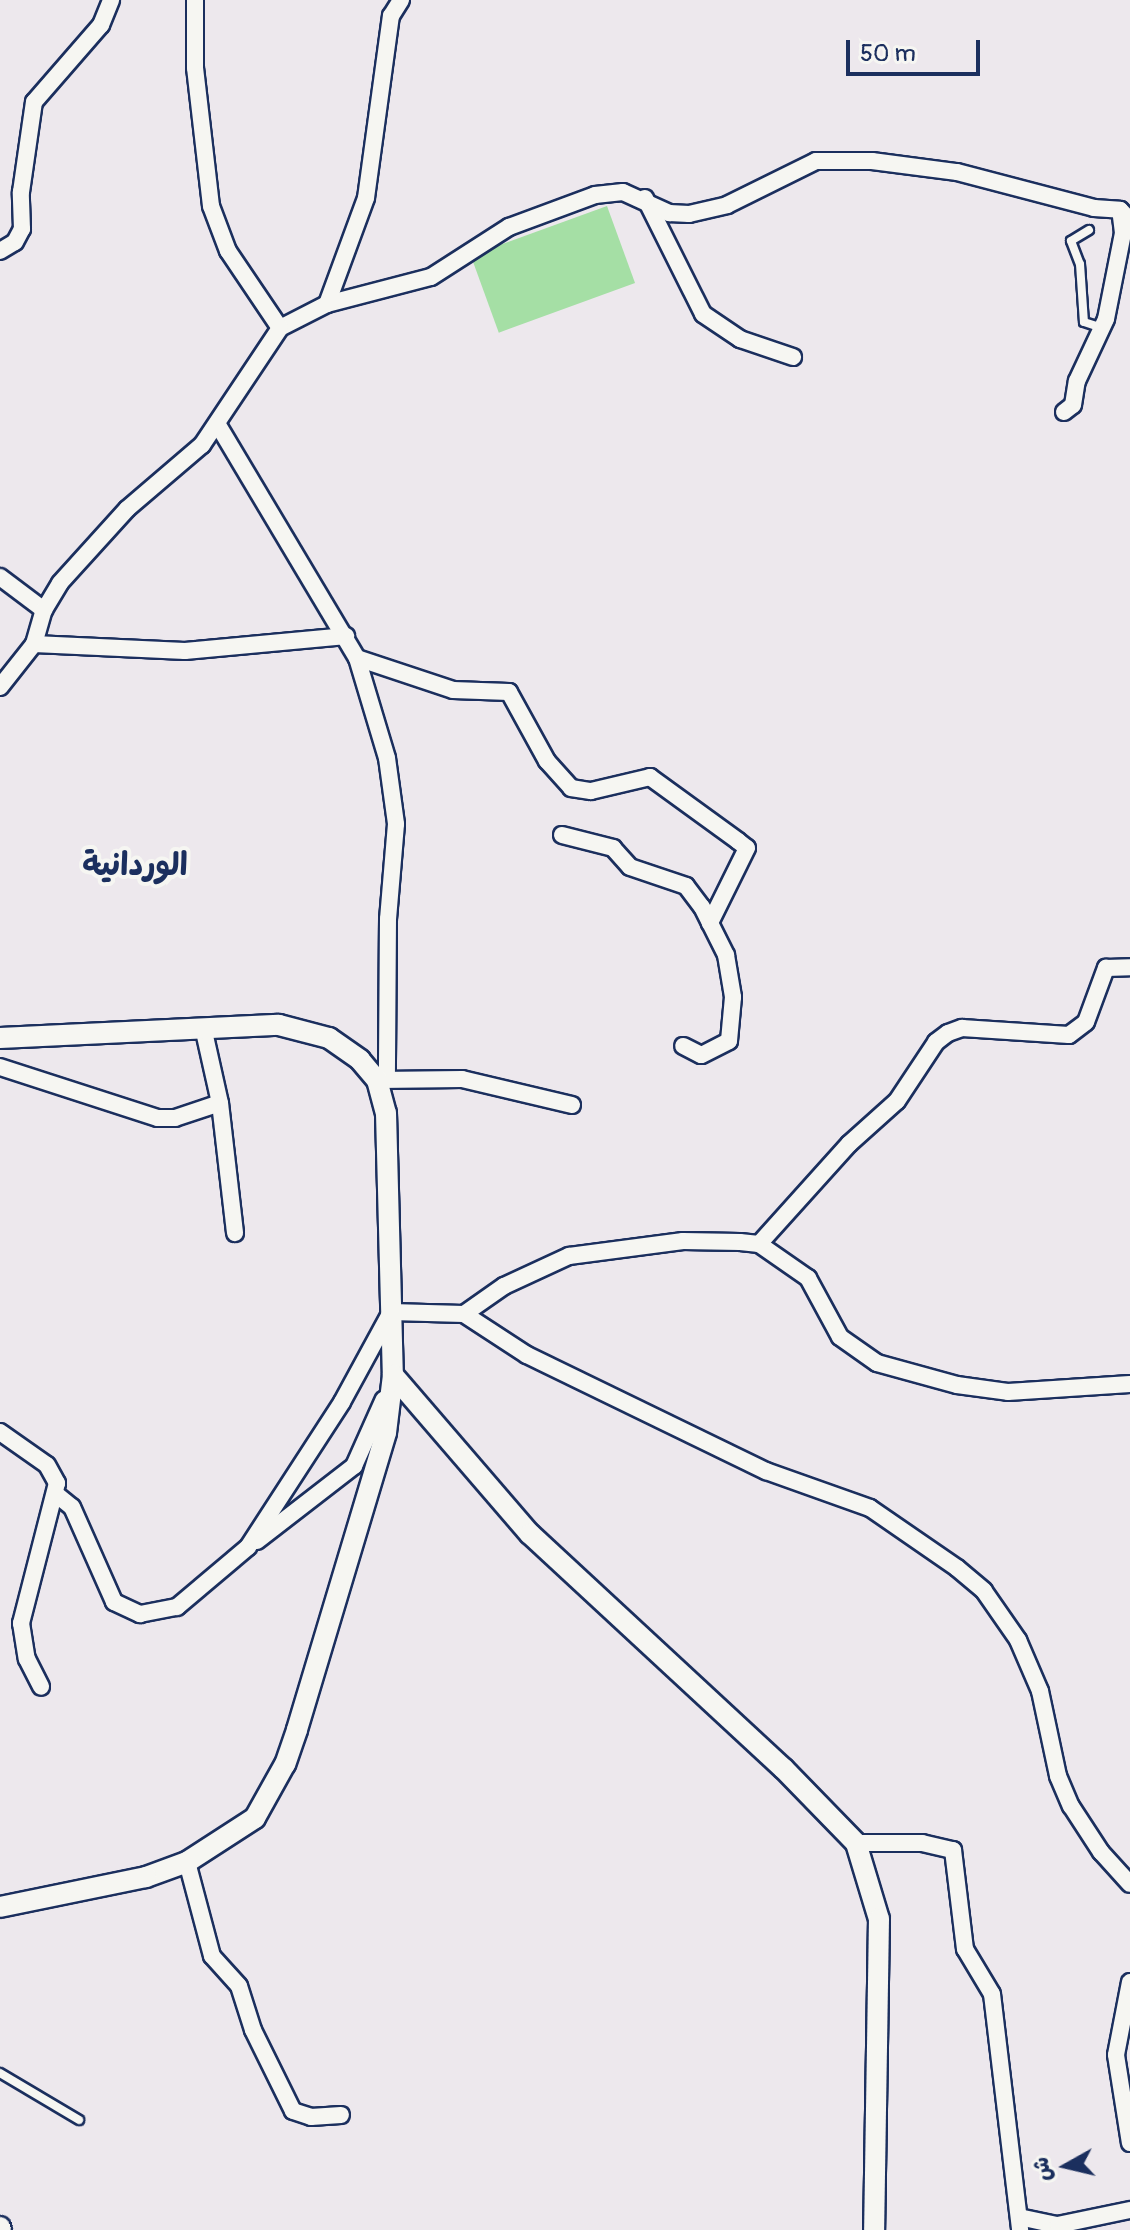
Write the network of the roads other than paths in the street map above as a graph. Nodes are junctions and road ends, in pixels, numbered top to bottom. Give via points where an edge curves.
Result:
1 (111, 0) edge
2 (195, 0) edge
3 (401, 0) edge
4 (645, 198) junction
5 (1127, 210) edge
6 (1089, 230) dead end
7 (0, 251) edge
8 (327, 304) junction
9 (280, 328) junction
10 (1102, 329) junction
11 (793, 357) dead end
12 (1064, 412) dead end
13 (218, 425) junction
14 (0, 577) edge
15 (44, 610) junction
16 (346, 636) junction
17 (34, 644) junction
18 (357, 658) junction
19 (0, 687) edge
20 (562, 835) dead end
21 (710, 923) junction
22 (1130, 967) edge
23 (203, 1027) junction
24 (0, 1035) edge
25 (683, 1046) dead end
26 (3, 1073) edge
27 (382, 1078) junction
28 (220, 1103) junction
29 (572, 1105) dead end
30 (235, 1233) dead end
31 (759, 1244) junction
32 (391, 1312) junction
33 (464, 1314) junction
34 (393, 1375) junction
35 (1130, 1384) edge
36 (0, 1432) edge
37 (57, 1495) junction
38 (248, 1547) junction
39 (41, 1687) dead end
40 (856, 1843) junction
41 (187, 1862) junction
42 (1130, 1884) edge
43 (0, 1907) edge
44 (1130, 1982) edge
45 (0, 2073) edge
46 (341, 2115) dead end
47 (79, 2120) dead end
48 (1130, 2143) edge
49 (1130, 2210) edge
50 (1019, 2224) edge
51 (874, 2230) edge

1 - 7 street via 101,25 34,102 21,192 22,229 15,242
2 - 9 street via 196,76 211,206 228,251
3 - 8 street via 391,16 366,198
4 - 5 street via 669,213 701,211 727,205 804,166 835,160 946,170 1094,208
4 - 8 street via 608,192 573,202 509,227 431,277
4 - 11 street via 703,314 740,339
5 - 10 street
6 - 10 lane via 1071,241 1080,264 1084,322
8 - 9 street
9 - 13 street via 250,366
10 - 12 street via 1077,381 1073,405
13 - 15 street via 127,509 60,583
13 - 16 street
14 - 15 street
15 - 17 street
16 - 17 street via 185,651
16 - 18 street
17 - 19 street
18 - 21 street via 453,690 509,692 547,761 571,788 591,791 650,777 738,841 747,848 743,860
18 - 27 street via 387,758 396,824
20 - 21 street via 613,848 630,867 686,886
21 - 25 street via 726,955 731,983 729,1041 701,1055
22 - 31 street via 1106,968 1086,1022 1069,1035 962,1028 948,1033 936,1042 897,1101 849,1144
23 - 24 street
23 - 27 street via 297,1028 344,1047
23 - 28 street
26 - 28 street via 158,1118
27 - 29 street via 462,1079
27 - 32 street
28 - 30 street
31 - 33 street via 683,1241 569,1256 504,1286
31 - 35 street via 808,1278 840,1337 877,1363 942,1382 1008,1392
32 - 33 street
32 - 34 street
32 - 38 street via 342,1402
33 - 42 street via 527,1355 766,1471 870,1508 966,1575 1004,1616 1031,1668 1071,1806
34 - 38 street via 354,1466
34 - 40 street via 530,1534 801,1784
34 - 41 street via 386,1433 285,1764 245,1828
36 - 37 street via 47,1465
37 - 38 street via 72,1507 114,1602 140,1614 177,1607
37 - 39 street via 21,1623 27,1659
40 - 50 street via 922,1843 953,1850 965,1949 992,1994
40 - 51 street via 879,1919
41 - 43 street via 146,1877
41 - 46 street via 212,1956 239,1986 253,2030 293,2111 311,2117
44 - 48 street via 1116,2055
45 - 47 lane
49 - 50 street via 1058,2225

